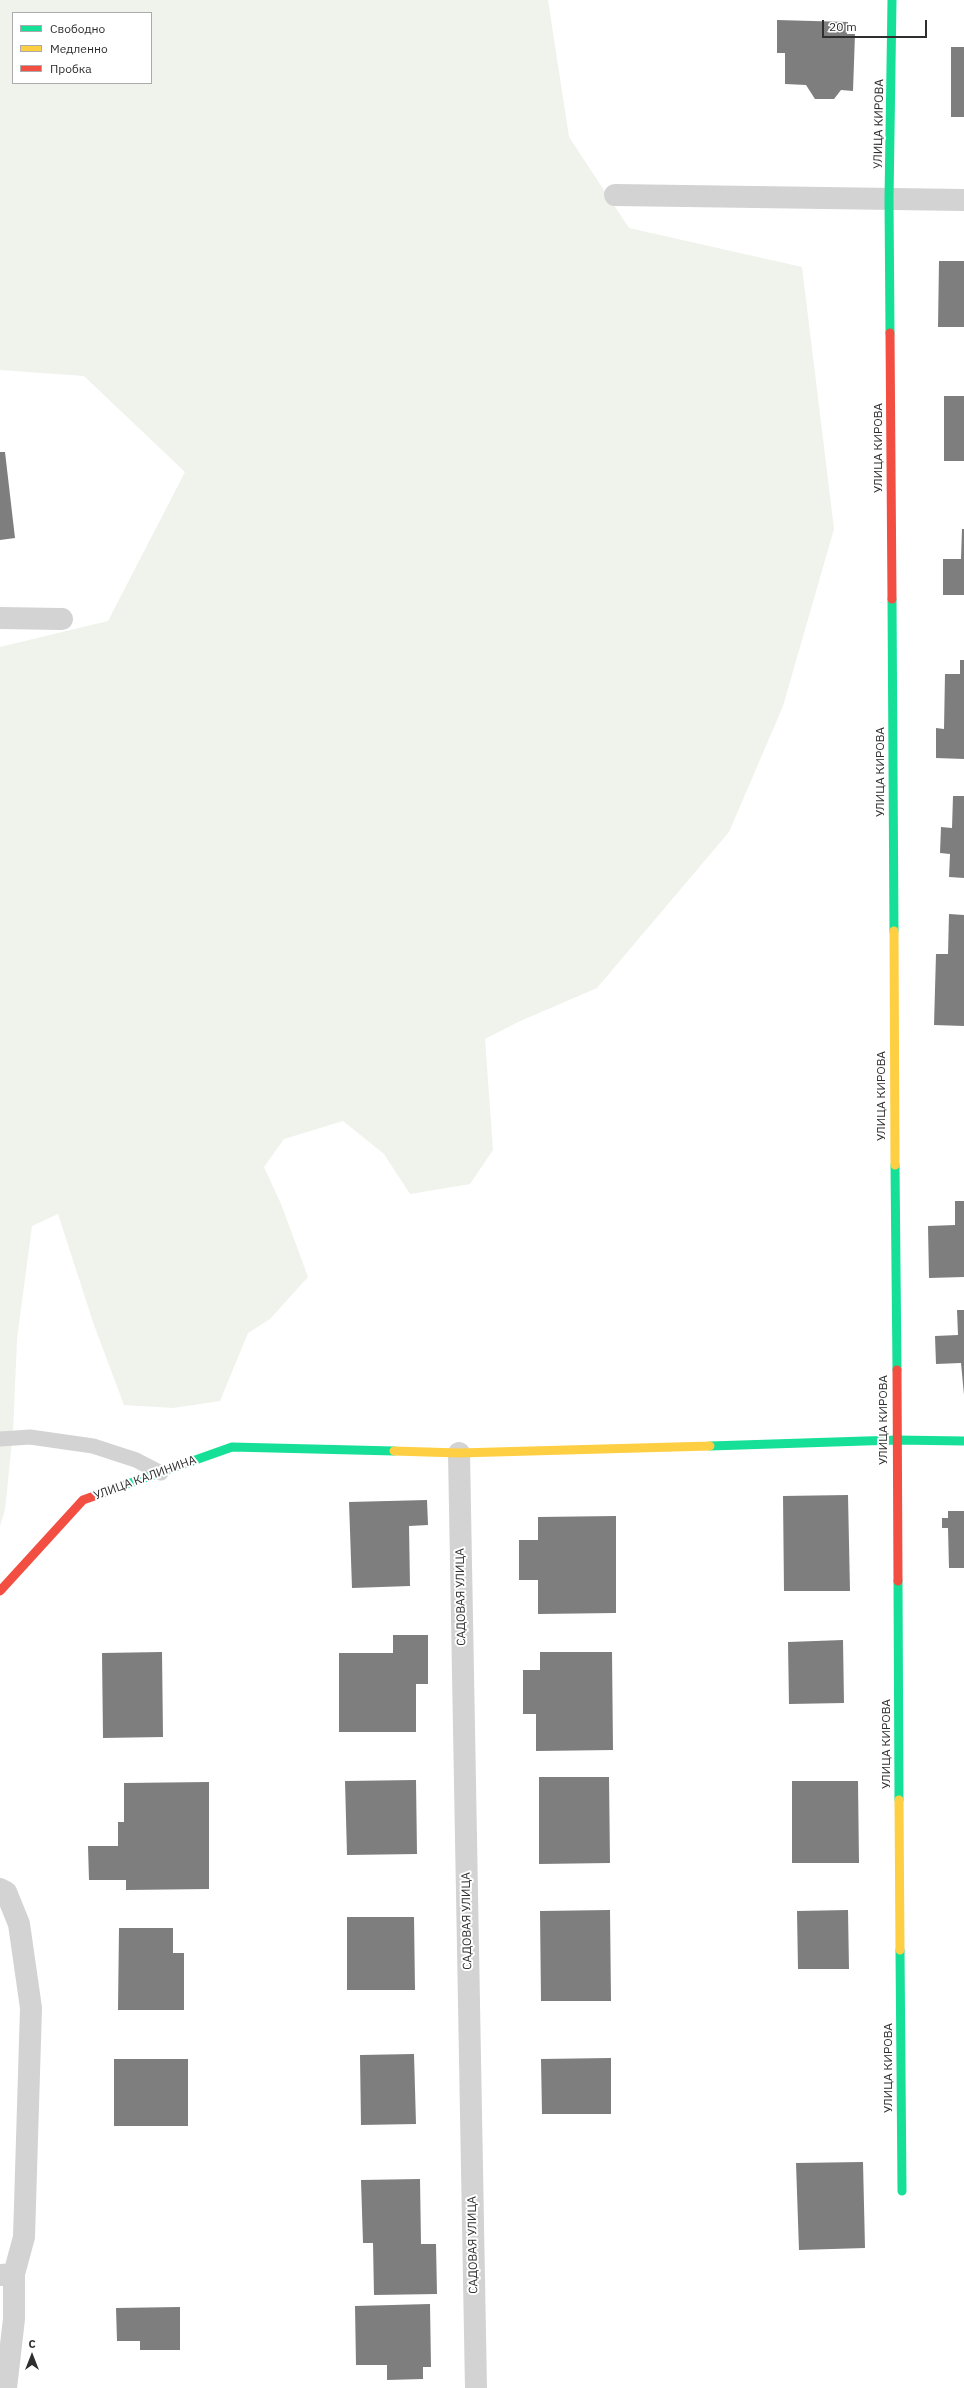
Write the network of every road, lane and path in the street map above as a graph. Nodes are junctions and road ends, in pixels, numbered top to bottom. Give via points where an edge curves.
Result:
1 (892, 0) edge
2 (615, 194) dead end
3 (890, 199) junction
4 (964, 200) edge
5 (0, 618) edge
6 (62, 619) dead end
7 (0, 1439) edge
8 (896, 1440) junction
9 (964, 1441) edge
10 (459, 1453) junction
11 (160, 1473) junction
12 (0, 1591) edge
13 (2, 1888) edge
14 (902, 2191) dead end
15 (7, 2275) edge
16 (6, 2388) edge
17 (476, 2388) edge

1 - 3 street, УЛИЦА КИРОВА
2 - 3 street
3 - 4 street
3 - 8 street, УЛИЦА КИРОВА
5 - 6 street
7 - 11 lane via 30,1438 93,1446 136,1460
8 - 9 street
8 - 10 street
8 - 14 street, УЛИЦА КИРОВА
10 - 11 street, УЛИЦА КАЛИНИНА via 232,1447
10 - 17 street, САДОВАЯ УЛИЦА
11 - 12 street, УЛИЦА КАЛИНИНА via 83,1500
13 - 15 street via 19,1924 32,2008 24,2237
15 - 16 street via 14,2319

